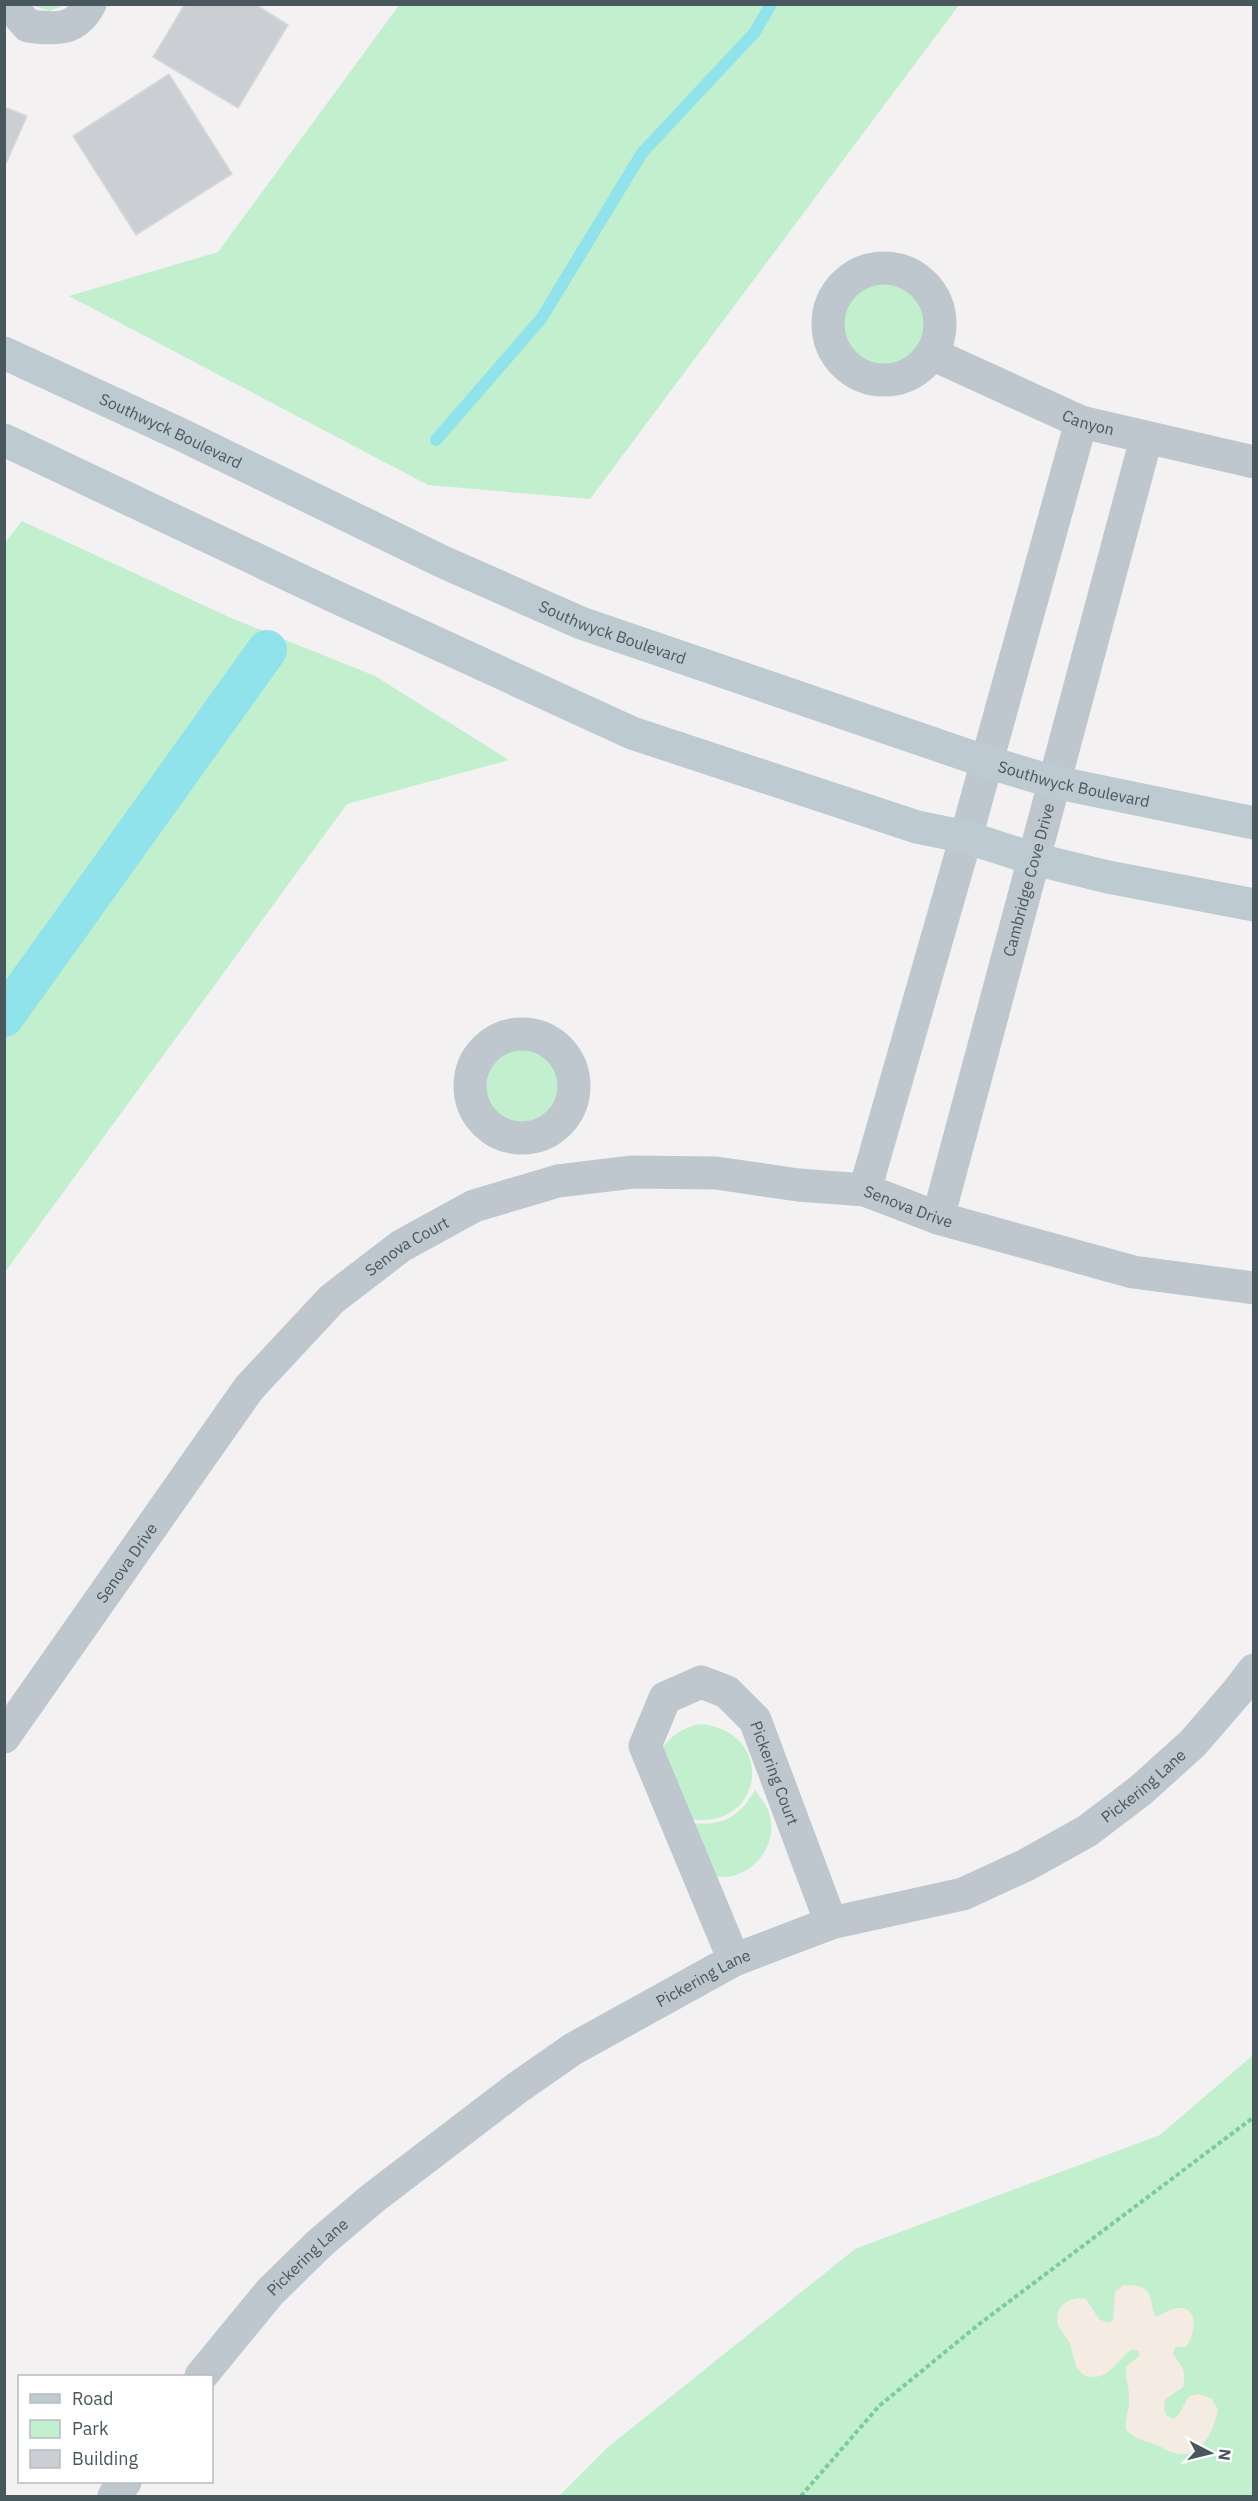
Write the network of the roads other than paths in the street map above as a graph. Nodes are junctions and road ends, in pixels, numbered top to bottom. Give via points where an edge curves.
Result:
1 (9, 4) edge
2 (90, 4) edge
3 (4, 353) edge
4 (932, 354) dead end
5 (1081, 422) junction
6 (1146, 439) junction
7 (4, 440) edge
8 (1254, 462) edge
9 (987, 762) junction
10 (1054, 782) junction
11 (1254, 823) edge
12 (966, 837) junction
13 (1034, 859) junction
14 (1254, 905) edge
15 (537, 1136) dead end
16 (558, 1181) junction
17 (865, 1190) junction
18 (938, 1218) junction
19 (1254, 1288) edge
20 (249, 1388) joint
21 (1254, 1670) edge
22 (4, 1737) edge
23 (831, 1923) junction
24 (734, 1960) junction
25 (202, 2375) edge
26 (124, 2483) edge
27 (114, 2496) edge

1 - 2 street via 28,26 59,29 82,18
3 - 9 street, Southwyck Boulevard via 441,561 581,623
4 - 5 street, Canyon
5 - 6 street, Canyon
5 - 9 street
6 - 8 street, Canyon
6 - 10 street, Cambridge Cove Drive
7 - 12 street via 632,733 916,827
9 - 10 street, Southwyck Boulevard
9 - 12 street
10 - 11 street, Southwyck Boulevard
10 - 13 street, Cambridge Cove Drive
12 - 13 street
12 - 17 street
13 - 14 street
13 - 18 street, Cambridge Cove Drive
15 - 16 street
16 - 17 street, Senova Drive via 633,1172 716,1173
16 - 20 street, Senova Court via 474,1206 401,1246 332,1299
17 - 18 street, Senova Drive
18 - 19 street, Senova Drive via 1133,1272
20 - 22 street, Senova Drive
21 - 23 street, Pickering Lane via 1193,1743 1141,1790 1086,1831 963,1894
23 - 24 street, Pickering Lane
23 - 24 street, Pickering Court via 755,1720 727,1692 701,1682 665,1698 645,1746
24 - 25 street, Pickering Lane via 573,2049 373,2198 270,2292
26 - 27 street

